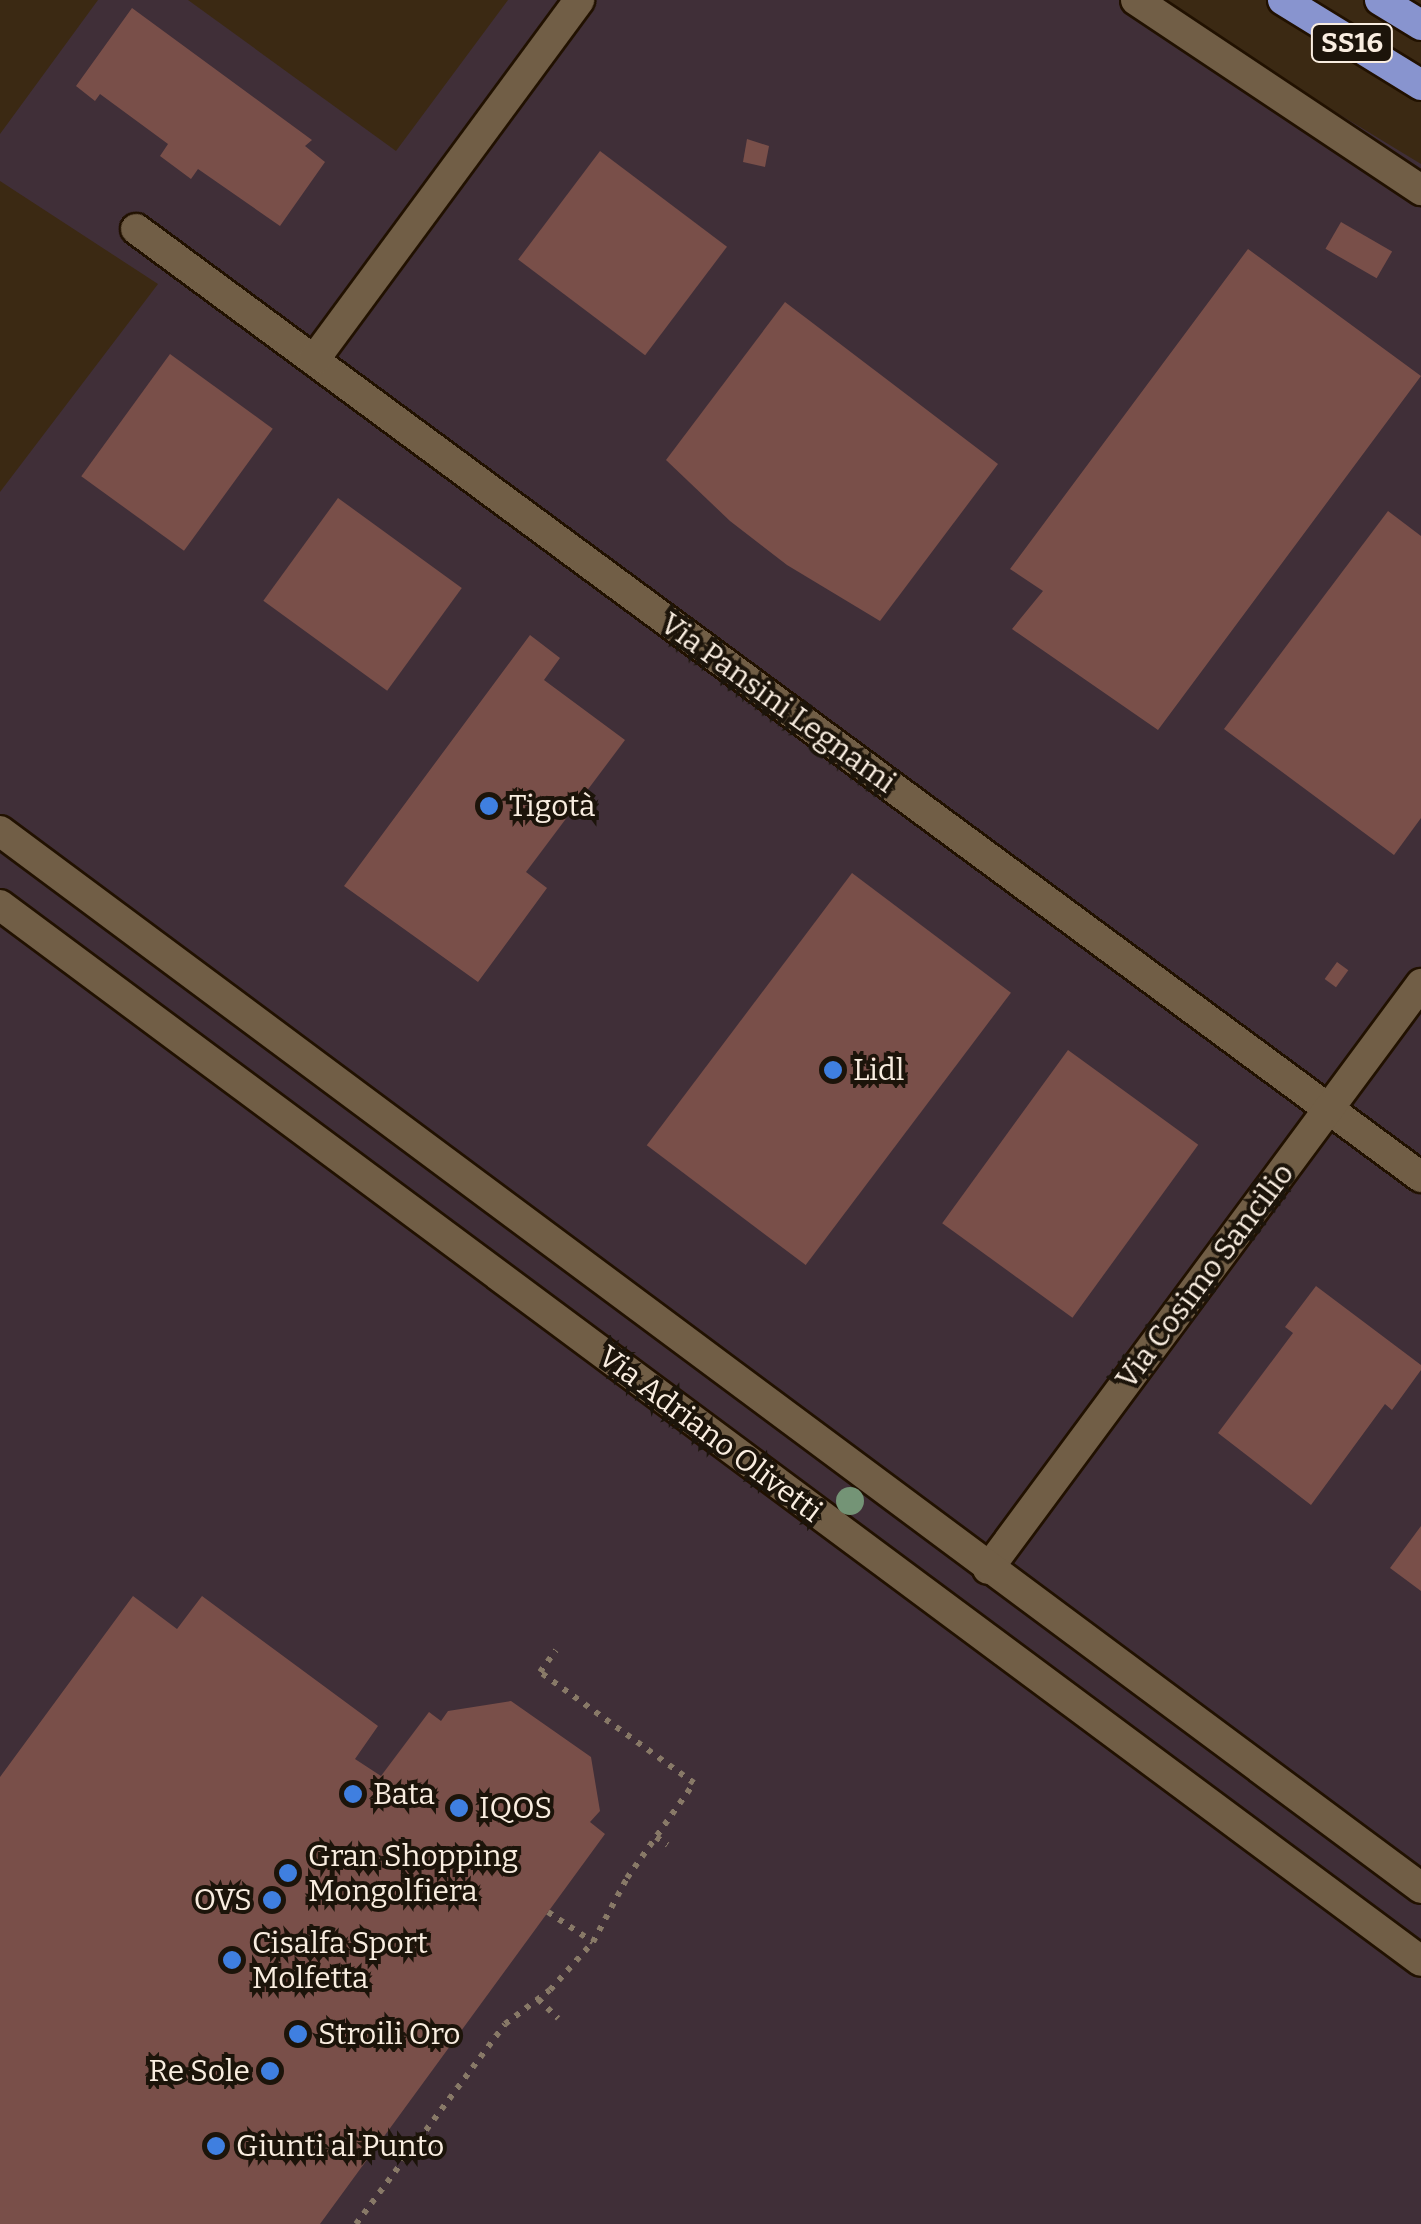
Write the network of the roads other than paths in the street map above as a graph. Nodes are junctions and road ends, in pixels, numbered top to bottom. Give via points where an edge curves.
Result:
1 (579, 0) edge
2 (1136, 0) edge
3 (1283, 0) edge
4 (1380, 0) edge
5 (1421, 25) edge
6 (1421, 85) edge
7 (1421, 190) edge
8 (136, 229) dead end
9 (314, 360) junction
10 (0, 831) edge
11 (0, 905) edge
12 (1421, 984) edge
13 (1329, 1109) junction
14 (1421, 1177) edge
15 (988, 1569) junction
16 (1421, 1888) edge
17 (1421, 1962) edge

1 - 9 street
2 - 7 street
3 - 6 highway, SS16
4 - 5 highway, SS16
8 - 9 street, Via Pansini Legnami
9 - 13 street, Via Pansini Legnami
10 - 15 street, Via Adriano Olivetti
11 - 17 street, Via Adriano Olivetti
12 - 13 street, Via Cosimo Sancilio
13 - 14 street, Via Pansini Legnami
13 - 15 street, Via Cosimo Sancilio
15 - 16 street, Via Adriano Olivetti

